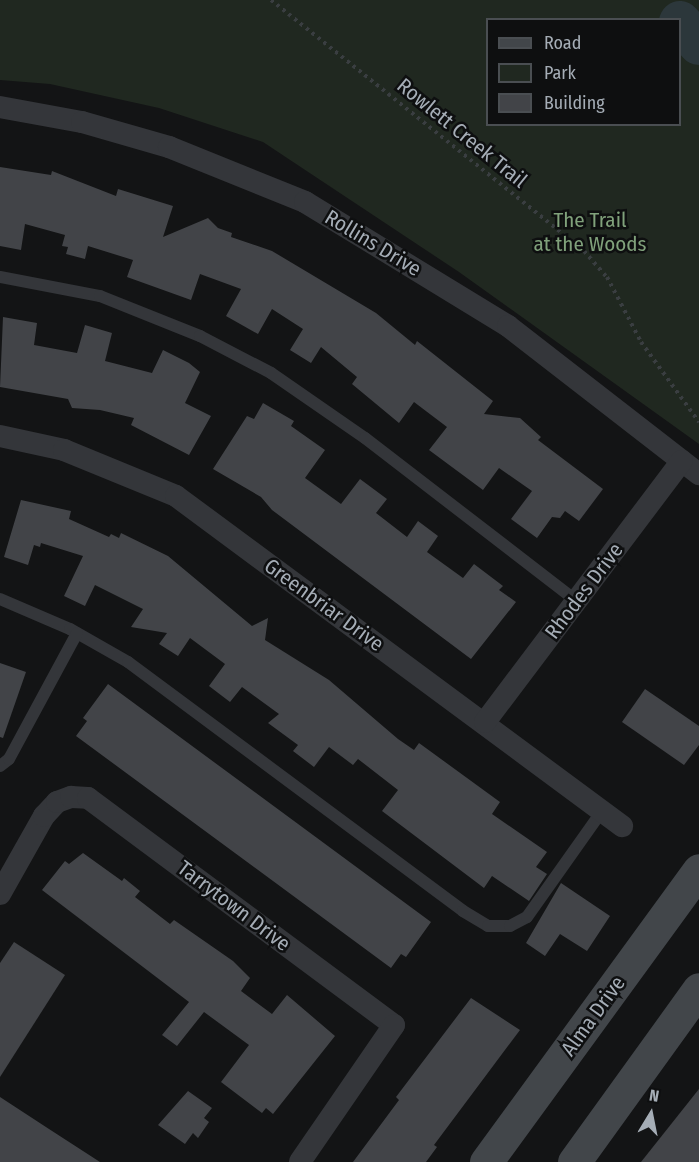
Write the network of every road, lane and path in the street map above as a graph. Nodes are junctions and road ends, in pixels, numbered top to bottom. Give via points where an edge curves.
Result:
1 (271, 0) edge
2 (0, 107) edge
3 (0, 277) edge
4 (699, 422) edge
5 (0, 436) edge
6 (691, 467) edge
7 (0, 599) edge
8 (577, 601) junction
9 (77, 633) junction
10 (485, 722) junction
11 (0, 766) edge
12 (602, 811) junction
13 (622, 826) dead end
14 (699, 870) edge
15 (0, 894) edge
16 (699, 989) edge
17 (300, 1162) edge
18 (486, 1162) edge
19 (574, 1162) edge

1 - 4 path, Rowlett Creek Trail via 584,251 607,277 641,342
2 - 6 street, Rollins Drive via 82,122 161,144 305,202 508,326
3 - 8 lane via 100,296 200,336 271,373 365,438
5 - 10 street, Greenbriar Drive via 64,450 176,496
6 - 8 street, Rhodes Drive
7 - 9 lane
8 - 10 street, Rhodes Drive
9 - 11 lane via 9,759
9 - 12 lane via 128,662 488,926 510,926 528,917
10 - 12 street, Greenbriar Drive
12 - 13 street, Greenbriar Drive
14 - 18 main road, Alma Drive
15 - 17 street, Tarrytown Drive via 44,816 57,802 71,796 88,798 394,1025
16 - 19 main road

